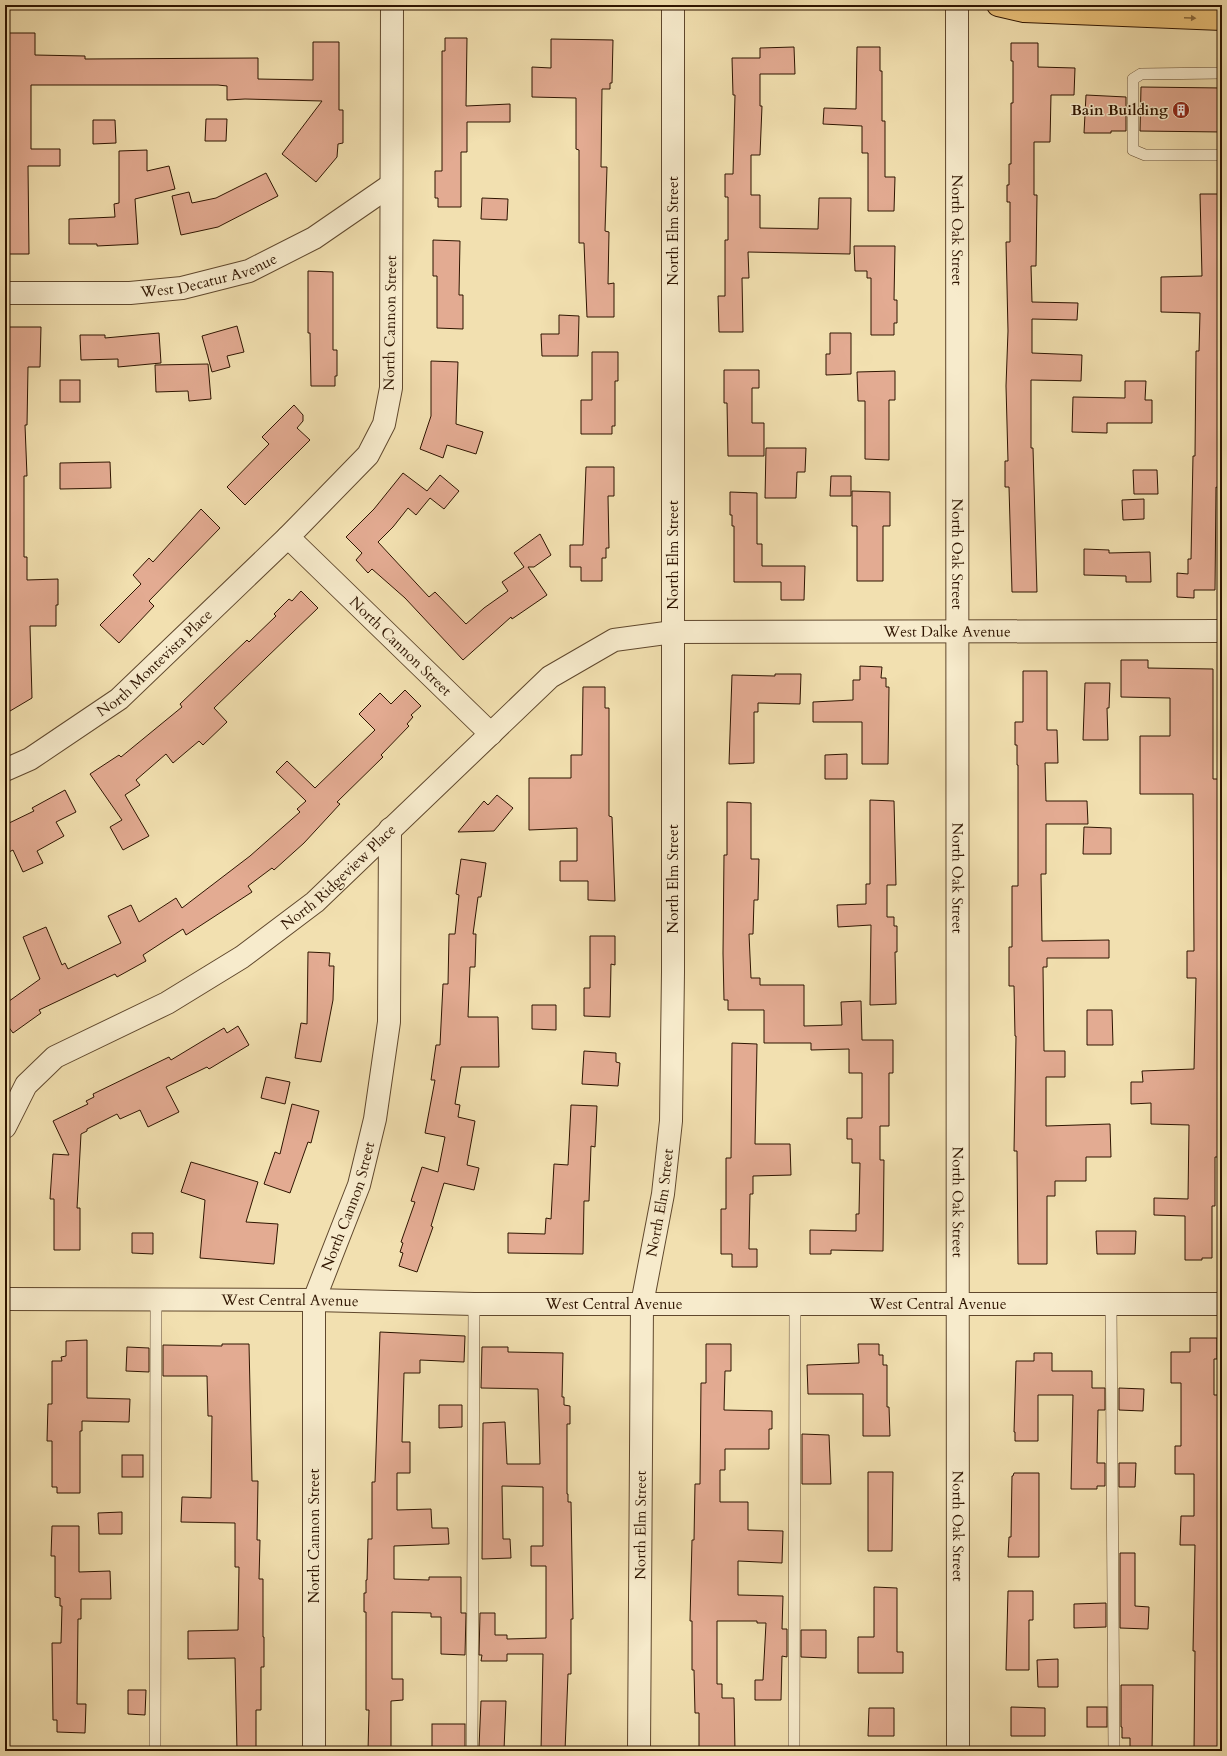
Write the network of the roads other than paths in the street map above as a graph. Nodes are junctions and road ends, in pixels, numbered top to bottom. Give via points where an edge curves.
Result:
1 (392, 5) edge
2 (673, 5) edge
3 (957, 5) edge
4 (998, 5) edge
5 (1222, 19) edge
6 (1222, 73) edge
7 (1222, 155) edge
8 (391, 185) junction
9 (5, 292) edge
10 (288, 537) junction
11 (958, 631) junction
12 (1222, 631) edge
13 (673, 632) junction
14 (491, 734) junction
15 (5, 770) edge
16 (390, 829) junction
17 (5, 1127) edge
18 (5, 1299) edge
19 (156, 1300) junction
20 (314, 1300) junction
21 (795, 1303) junction
22 (958, 1303) junction
23 (474, 1304) junction
24 (642, 1304) junction
25 (1111, 1304) junction
26 (1222, 1304) edge
27 (155, 1751) edge
28 (314, 1751) edge
29 (472, 1751) edge
30 (639, 1751) edge
31 (794, 1751) edge
32 (958, 1751) edge
33 (1114, 1751) edge

1 - 8 street, North Cannon Street
2 - 13 street, North Elm Street
3 - 11 street, North Oak Street
4 -> 5 main road via 1024,11
6 - 7 lane via 1141,74 1133,79 1133,150 1145,155
8 - 9 street, West Decatur Avenue via 314,238 249,271 182,288 130,293
8 - 10 street, North Cannon Street via 391,388 384,424 368,455
10 - 14 street, North Cannon Street
10 - 15 street, North Montevista Place via 119,699 30,759
11 - 12 street, West Dalke Avenue
11 - 13 street, West Dalke Avenue
11 - 22 street, North Oak Street
13 - 14 street, North Ridgeview Place via 614,640 550,677
13 - 24 street, North Elm Street via 671,1121 662,1194
14 - 16 street, North Ridgeview Place
16 - 17 street, North Ridgeview Place via 315,902 242,957 167,1003 55,1057 26,1085
16 - 20 street, North Cannon Street via 389,1022 375,1119 359,1185
18 - 19 street, West Central Avenue
19 - 20 street, West Central Avenue
19 - 27 lane
20 - 23 street, West Central Avenue
20 - 28 street, North Cannon Street
21 - 22 street, West Central Avenue
21 - 24 street, West Central Avenue
21 - 31 lane
22 - 25 street, West Central Avenue
22 - 32 street, North Oak Street
23 - 24 street, West Central Avenue
23 - 29 lane
24 - 30 street, North Elm Street
25 - 26 street, West Central Avenue
25 - 33 lane

